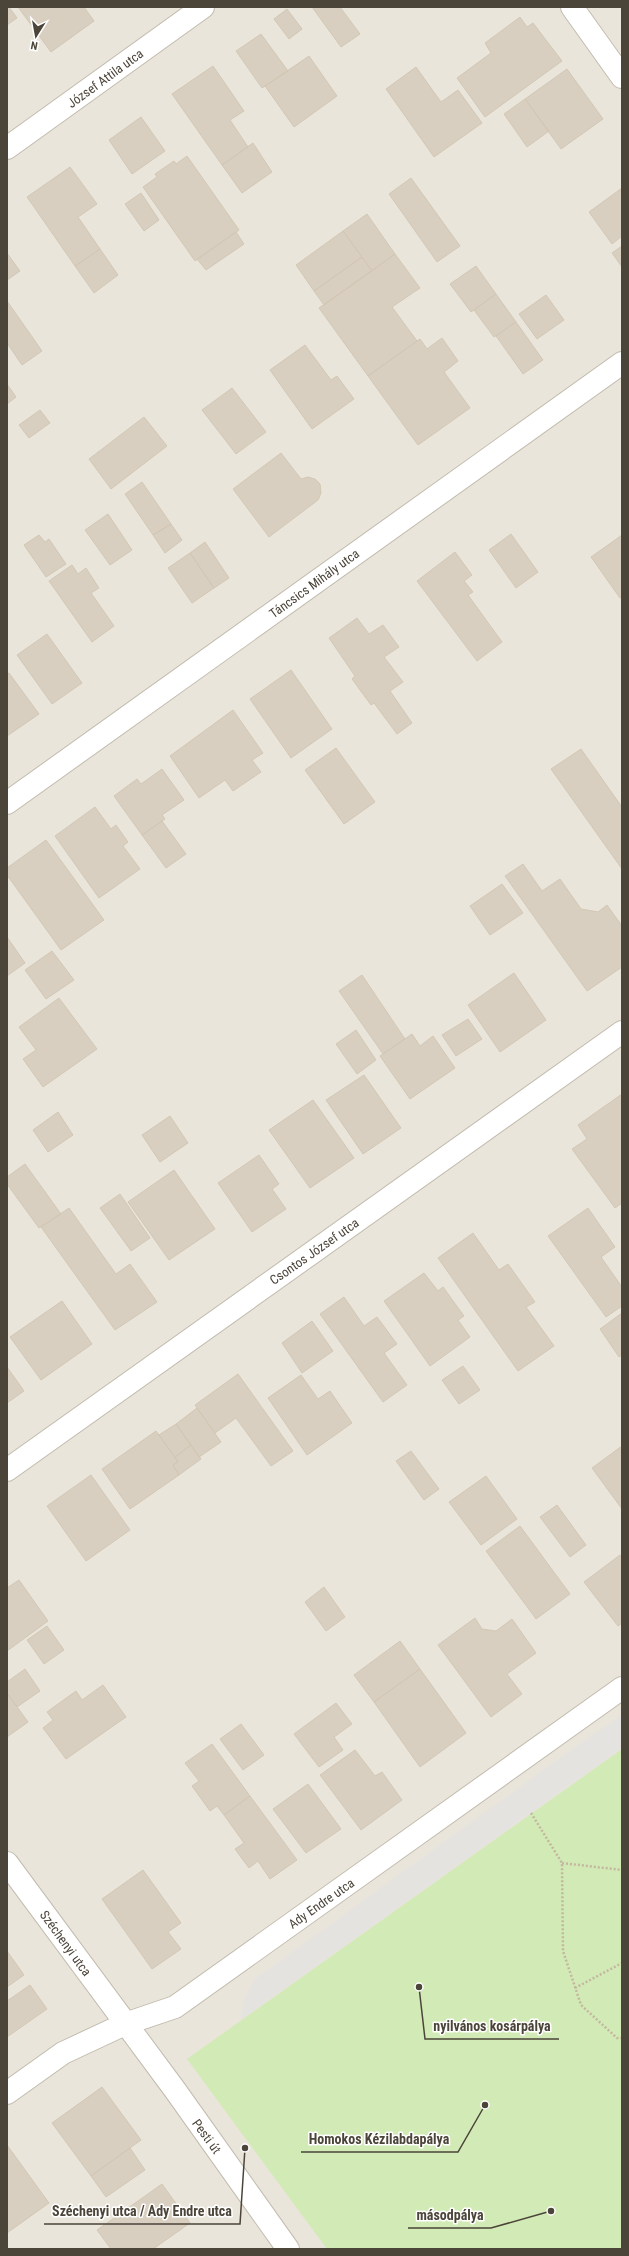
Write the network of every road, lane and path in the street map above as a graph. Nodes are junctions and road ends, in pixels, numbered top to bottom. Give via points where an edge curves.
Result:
1 (203, 7) edge
2 (572, 7) edge
3 (622, 77) edge
4 (7, 148) edge
5 (622, 363) edge
6 (7, 803) edge
7 (622, 1032) edge
8 (7, 1470) edge
9 (622, 1688) edge
10 (531, 1813) dead end
11 (562, 1862) junction
12 (7, 1863) edge
13 (622, 1870) edge
14 (622, 1963) edge
15 (575, 1988) junction
16 (125, 2024) junction
17 (622, 2038) edge
18 (7, 2093) edge
19 (288, 2249) edge

1 - 4 street, József Attila utca
2 - 3 street
5 - 6 street, Táncsics Mihály utca
7 - 8 street, Csontos József utca
9 - 16 street, Ady Endre utca via 175,2007
10 - 11 path
11 - 13 path
11 - 15 path via 563,1951
12 - 16 street, Széchenyi utca
14 - 15 path
15 - 17 path via 580,2005 617,2038
16 - 18 street, Ady Endre utca via 63,2053
16 - 19 street, Pesti út

